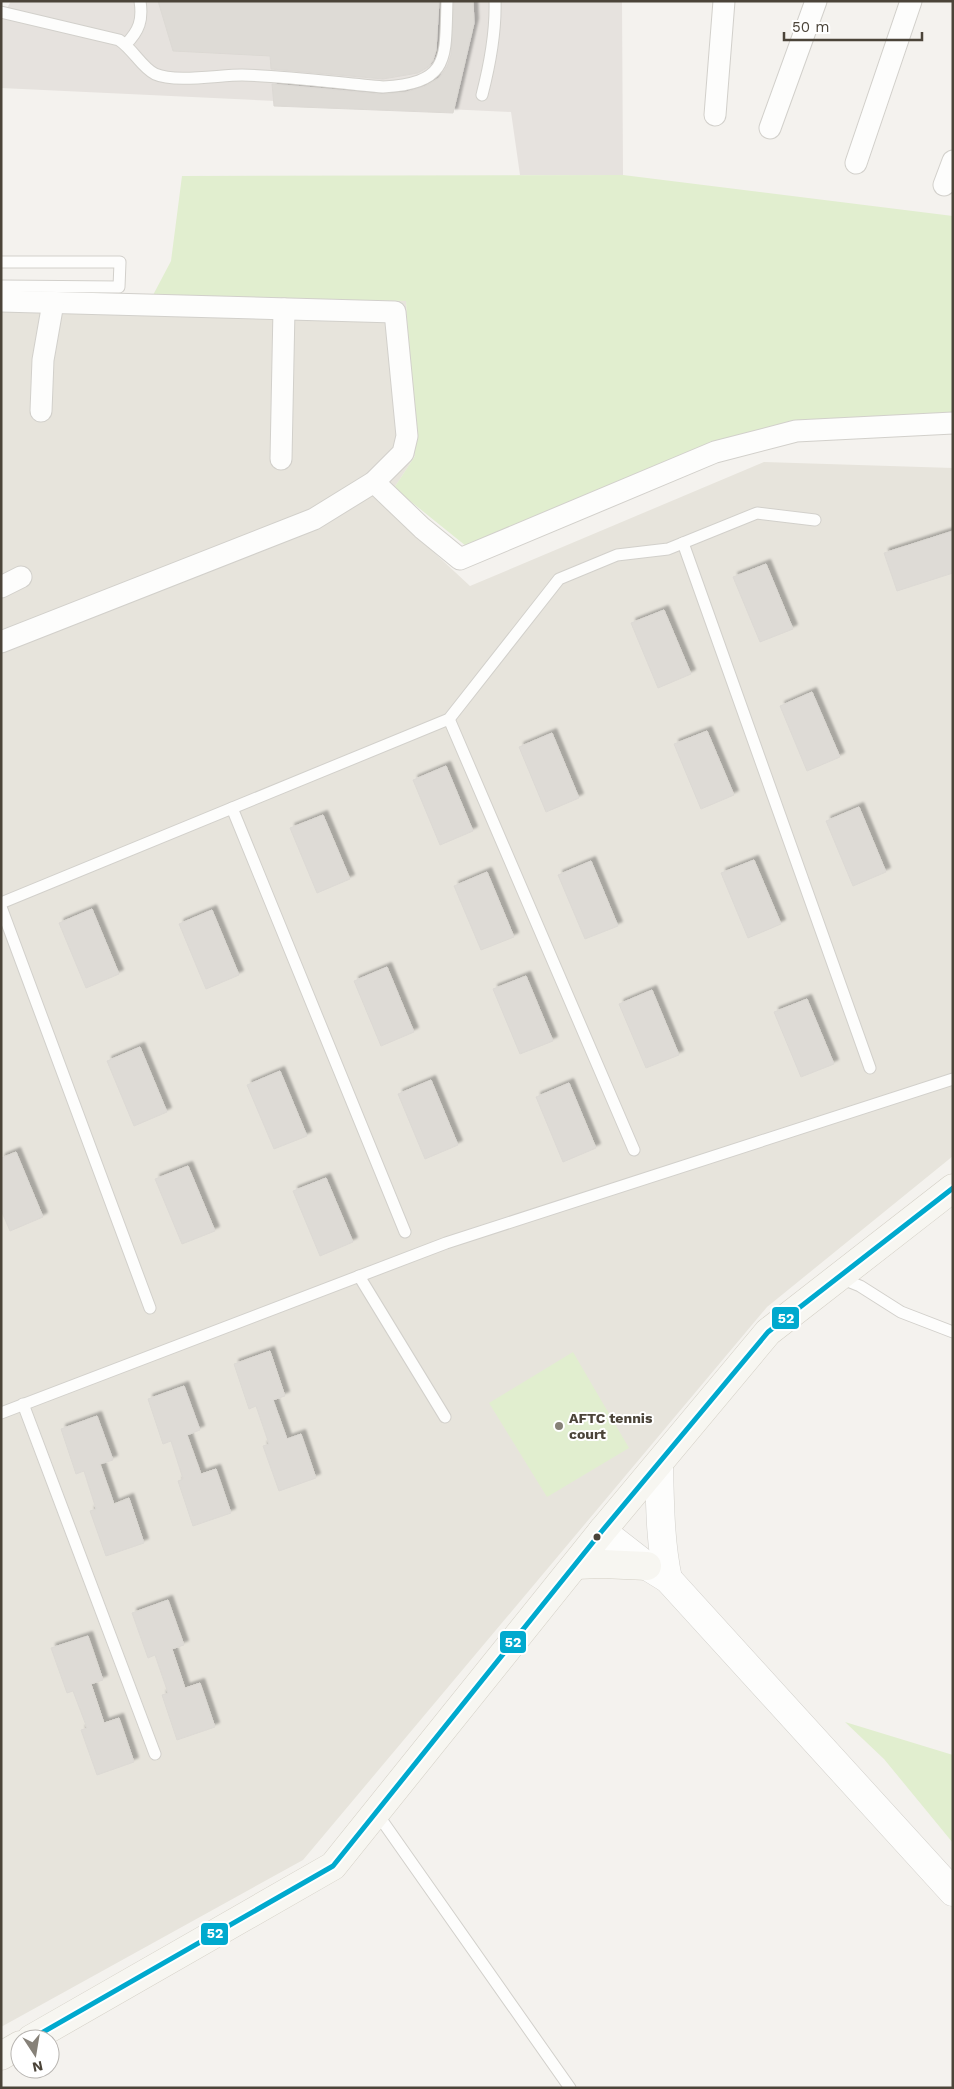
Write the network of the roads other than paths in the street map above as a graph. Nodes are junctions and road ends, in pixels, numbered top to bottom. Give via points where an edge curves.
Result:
1 (140, 1) edge
2 (447, 1) edge
3 (495, 1) edge
4 (724, 1) edge
5 (816, 1) edge
6 (911, 1) edge
7 (1, 12) edge
8 (126, 44) junction
9 (482, 95) dead end
10 (715, 115) dead end
11 (770, 128) dead end
12 (953, 161) edge
13 (856, 163) dead end
14 (944, 185) dead end
15 (1, 262) edge
16 (1, 286) edge
17 (1, 301) edge
18 (53, 303) junction
19 (284, 309) junction
20 (41, 411) dead end
21 (953, 423) edge
22 (281, 459) dead end
23 (374, 482) junction
24 (815, 520) dead end
25 (683, 544) junction
26 (21, 577) dead end
27 (1, 587) edge
28 (1, 642) edge
29 (449, 719) junction
30 (232, 808) junction
31 (1, 903) edge
32 (1, 907) edge
33 (870, 1068) dead end
34 (953, 1079) edge
35 (634, 1150) dead end
36 (953, 1188) edge
37 (405, 1232) dead end
38 (359, 1276) junction
39 (839, 1277) junction
40 (150, 1308) dead end
41 (953, 1332) edge
42 (23, 1404) junction
43 (1, 1413) edge
44 (445, 1417) dead end
45 (659, 1465) junction
46 (602, 1531) junction
47 (576, 1565) junction
48 (658, 1573) junction
49 (155, 1754) dead end
50 (376, 1812) junction
51 (953, 1892) edge
52 (48, 2029) edge
53 (570, 2088) edge

1 - 8 lane via 140,26
2 - 8 lane via 443,60 434,73 421,82 405,86 243,75 166,78 153,74
3 - 9 lane via 496,27
4 - 10 street
5 - 11 street
6 - 13 street
7 - 8 lane via 109,36
12 - 14 street
15 - 16 lane via 120,262 119,287
17 - 18 street
18 - 19 street
18 - 20 street via 44,360
19 - 22 street
19 - 23 street via 395,312 407,436 403,453
21 - 23 street via 796,431 715,452 460,559
23 - 28 street via 314,518
24 - 25 lane via 757,514
25 - 29 lane via 617,555 560,579
25 - 33 lane
26 - 27 street
29 - 30 lane
29 - 35 lane
30 - 31 lane
30 - 37 lane
32 - 40 lane
34 - 38 lane via 455,1240
36 - 39 main road
38 - 42 lane
38 - 44 lane
39 - 41 lane via 901,1312
39 - 45 main road via 768,1332
42 - 43 lane
42 - 49 lane
45 - 46 main road
45 - 48 street via 663,1553
46 - 47 main road
46 - 48 street
47 - 48 main road via 602,1564
47 - 50 main road
48 - 51 street
50 - 52 main road via 333,1866
50 - 53 lane

